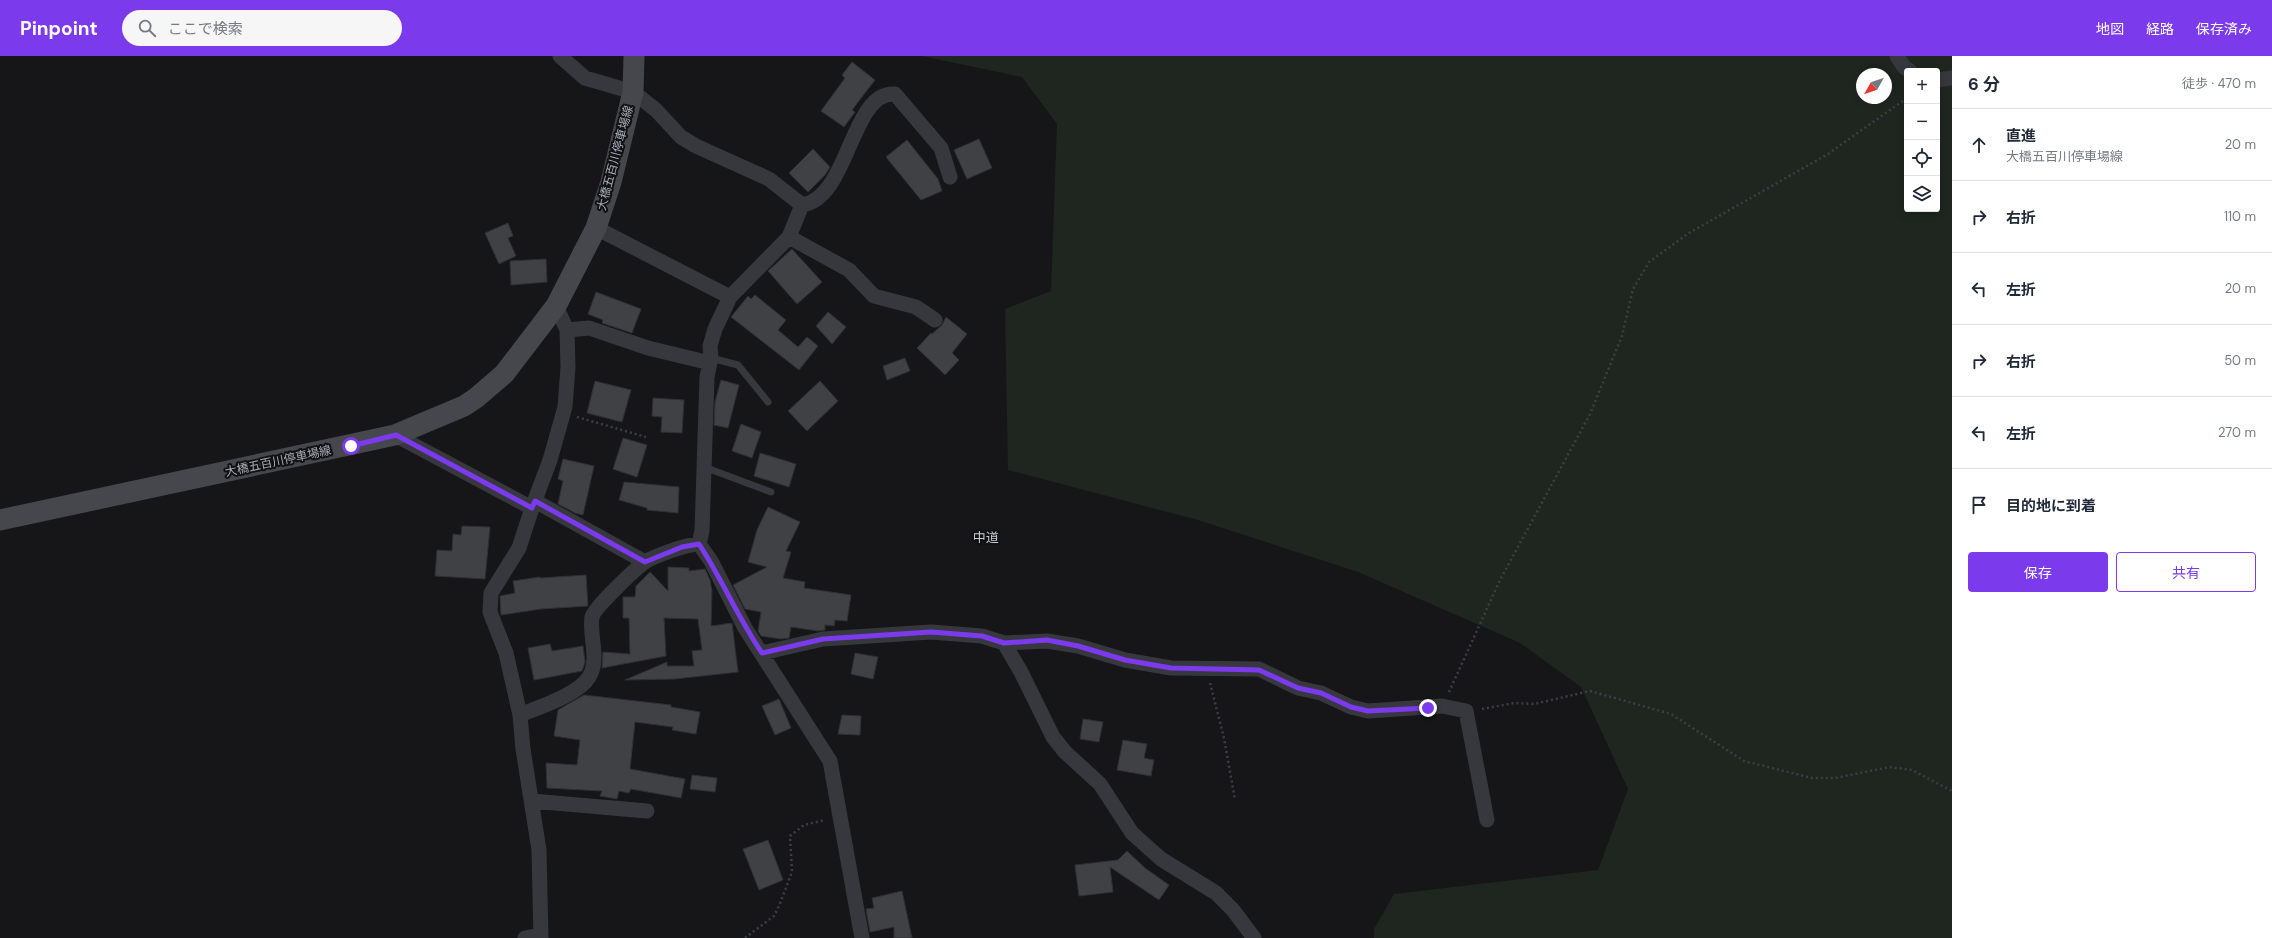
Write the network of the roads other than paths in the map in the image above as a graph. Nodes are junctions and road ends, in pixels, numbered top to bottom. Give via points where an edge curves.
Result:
1 (560, 56) edge
2 (634, 56) edge
3 (1897, 56) edge
4 (1906, 68) edge
5 (1952, 78) edge
6 (1940, 80) edge
7 (632, 92) junction
8 (950, 177) dead end
9 (802, 205) junction
10 (596, 228) junction
11 (789, 237) junction
12 (730, 297) junction
13 (556, 306) junction
14 (935, 320) dead end
15 (567, 330) junction
16 (710, 360) junction
17 (768, 402) dead end
18 (396, 435) junction
19 (703, 467) junction
20 (771, 492) dead end
21 (533, 504) junction
22 (0, 520) edge
23 (699, 544) junction
24 (645, 562) junction
25 (1004, 643) junction
26 (762, 653) junction
27 (520, 715) junction
28 (532, 801) junction
29 (647, 812) dead end
30 (1487, 820) dead end
31 (541, 936) edge
32 (525, 938) edge
33 (862, 938) edge
34 (1254, 938) edge

1 - 7 street via 585,78
2 - 7 main road, 大橋五百川停車場線
3 - 4 street
5 - 6 street
7 - 9 street via 656,110 681,137 769,179
7 - 10 main road, 大橋五百川停車場線 via 611,182
8 - 9 street via 941,148 895,94 890,93 866,112 840,169 824,193 810,204
9 - 11 street
10 - 12 street
10 - 13 main road, 大橋五百川停車場線
11 - 12 street
11 - 14 street via 849,270 874,296 916,307
12 - 16 street via 715,329 710,346
13 - 15 street
13 - 18 main road, 大橋五百川停車場線 via 519,356 489,388 464,406
15 - 16 street via 589,328 648,348
15 - 21 street via 568,367 564,413
16 - 17 lane via 738,366
16 - 19 street
18 - 21 street
18 - 22 main road, 大橋五百川停車場線
19 - 20 lane
19 - 23 street via 702,531
21 - 24 street
21 - 27 street via 519,548 491,593 490,612 506,653
23 - 24 street via 682,547
23 - 26 street via 711,561 745,628
24 - 27 street via 592,616 593,664 589,677 576,689
25 - 26 street via 982,636 931,632 823,639
25 - 30 street via 1047,640 1125,660 1171,668 1259,670 1298,688 1321,693 1351,707 1368,711 1442,706 1466,712
25 - 34 street via 1053,738 1100,784 1132,833 1161,859 1216,893 1233,910
26 - 33 street via 830,761
27 - 28 street
28 - 29 street
28 - 31 street via 539,850
31 - 32 street

